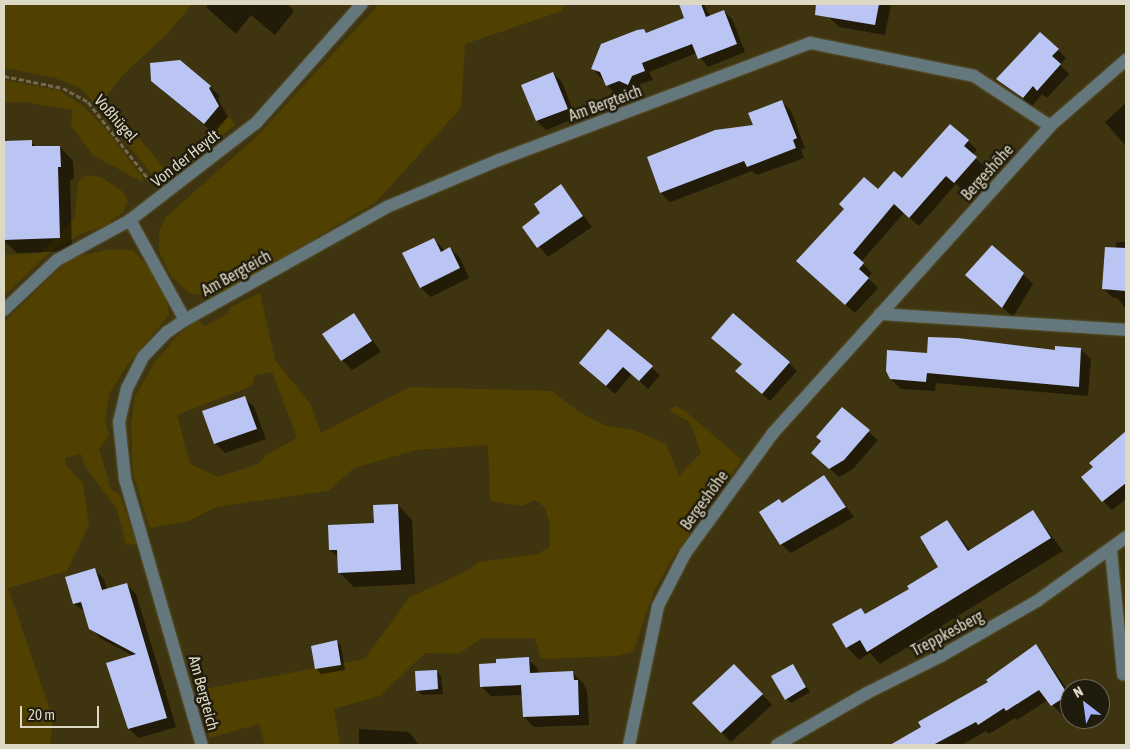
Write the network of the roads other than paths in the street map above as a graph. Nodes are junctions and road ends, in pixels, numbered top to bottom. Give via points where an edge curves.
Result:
1 (362, 4) edge
2 (1126, 60) edge
3 (1050, 126) junction
4 (130, 220) junction
5 (4, 310) edge
6 (880, 314) junction
7 (185, 320) junction
8 (1126, 330) edge
9 (1126, 538) edge
10 (1111, 551) junction
11 (1123, 674) dead end
12 (202, 745) edge
13 (629, 745) edge
14 (777, 745) edge

1 - 4 street, Von der Heydt via 256,123
2 - 3 street, Bergeshöhe
3 - 6 street, Bergeshöhe
3 - 7 street, Am Bergteich via 974,76 811,43 499,160 387,207
4 - 5 street, Von der Heydt via 56,260
4 - 7 street
6 - 8 street
6 - 13 street, Bergeshöhe via 773,433 686,552 658,606
7 - 12 street, Am Bergteich via 167,332 143,357 127,388 119,422 125,479
9 - 10 street, Treppkesberg
10 - 11 street
10 - 14 street, Treppkesberg via 1022,610 867,692

